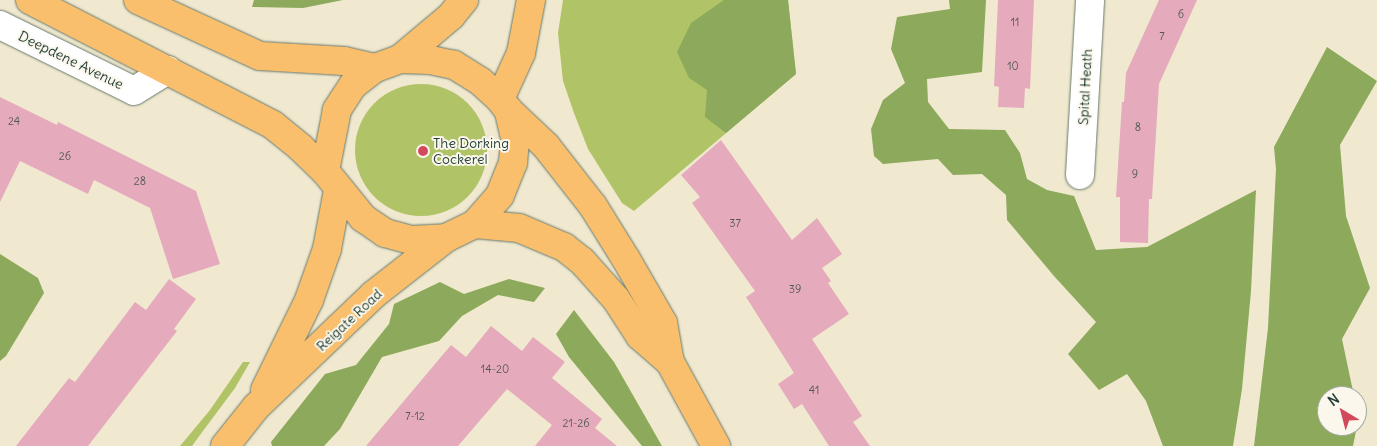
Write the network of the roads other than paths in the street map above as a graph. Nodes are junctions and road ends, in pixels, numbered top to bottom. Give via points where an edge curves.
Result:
1 (30, 0) edge
2 (138, 0) edge
3 (464, 0) edge
4 (531, 0) edge
5 (1090, 0) edge
6 (0, 25) edge
7 (400, 59) junction
8 (375, 68) junction
9 (168, 70) junction
10 (504, 105) junction
11 (1080, 175) dead end
12 (332, 180) junction
13 (475, 224) junction
14 (446, 238) junction
15 (670, 362) junction
16 (256, 407) junction
17 (225, 446) edge
18 (716, 446) edge

1 - 9 main road
2 - 8 main road via 260,56 344,61
3 - 7 main road
4 - 10 main road via 521,53
5 - 11 street, Spital Heath
6 - 9 street, Deepdene Avenue via 134,91
7 - 8 main road
7 - 10 main road via 454,65 480,80
8 - 12 main road, Reigate Road via 353,85 337,110
9 - 12 main road via 272,125
10 - 13 main road via 515,138 513,163 500,195
10 - 15 main road via 546,146 598,215 663,323
12 - 14 main road via 362,218 386,233 412,240
12 - 16 main road, Reigate Road via 327,249 309,300
13 - 14 main road
13 - 15 main road via 518,228 564,247 582,261 616,299 640,336
14 - 16 main road, Reigate Road via 373,295
15 - 18 main road
16 - 17 main road, Reigate Road

